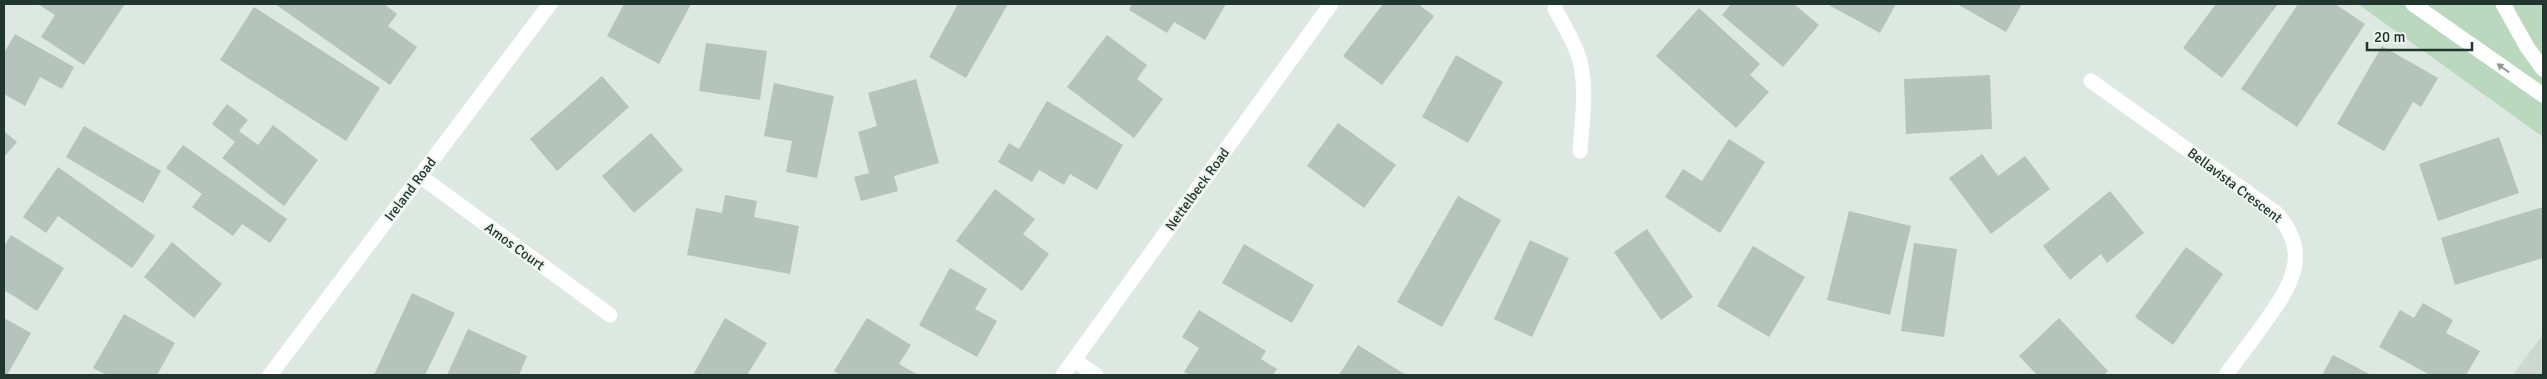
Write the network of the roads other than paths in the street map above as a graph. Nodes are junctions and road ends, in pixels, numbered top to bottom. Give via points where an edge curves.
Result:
1 (550, 4) edge
2 (1331, 4) edge
3 (2414, 4) edge
4 (2503, 4) edge
5 (1556, 5) edge
6 (2543, 69) edge
7 (2091, 81) dead end
8 (2543, 95) edge
9 (1580, 151) dead end
10 (420, 176) junction
11 (610, 316) dead end
12 (1074, 360) junction
13 (270, 375) edge
14 (1063, 375) edge
15 (1096, 375) edge
16 (2226, 375) edge

1 - 10 street, Ireland Road
2 - 12 street, Nettelbeck Road
8 -> 3 street
4 - 6 street
5 - 9 street via 1580,61 1584,84
7 - 16 street, Bellavista Crescent via 2275,212 2291,234 2296,256 2292,278 2284,295
10 - 11 street, Amos Court
10 - 13 street, Ireland Road
12 - 14 street, Nettelbeck Road
12 - 15 street

